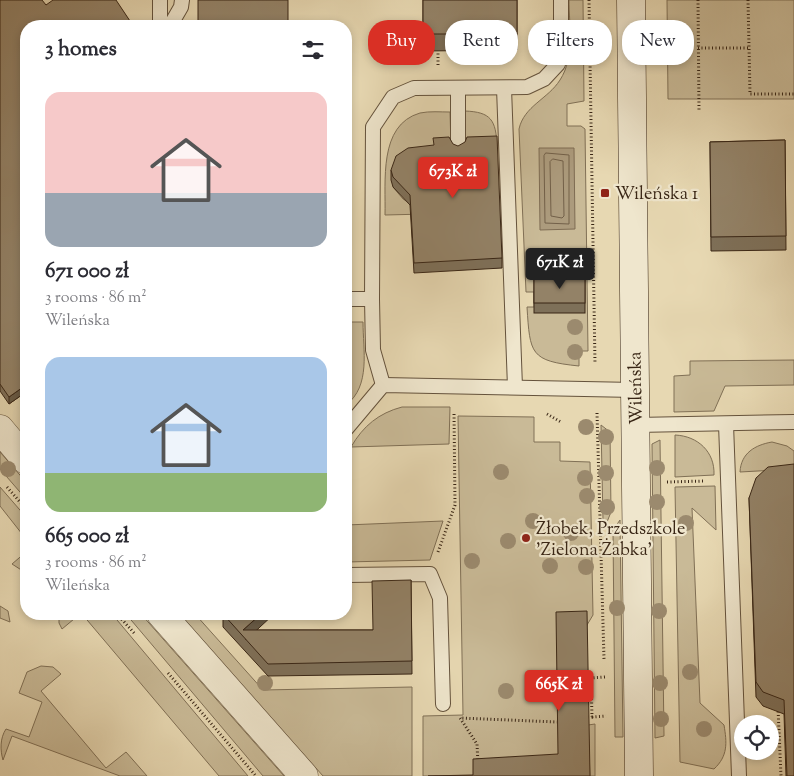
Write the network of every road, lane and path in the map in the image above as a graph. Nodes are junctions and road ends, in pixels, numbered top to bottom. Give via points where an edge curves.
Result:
1 (160, 0) edge
2 (182, 0) edge
3 (561, 0) edge
4 (589, 0) edge
5 (631, 0) edge
6 (698, 0) edge
7 (748, 0) edge
8 (160, 20) edge
9 (173, 20) edge
10 (698, 48) junction
11 (749, 48) junction
12 (458, 88) junction
13 (504, 88) junction
14 (794, 94) edge
15 (699, 111) dead end
16 (458, 147) edge
17 (352, 299) edge
18 (372, 299) junction
19 (383, 385) junction
20 (515, 387) junction
21 (596, 389) junction
22 (635, 390) junction
23 (463, 412) dead end
24 (540, 414) dead end
25 (588, 414) dead end
26 (597, 418) junction
27 (352, 422) edge
28 (561, 422) dead end
29 (603, 422) dead end
30 (794, 422) edge
31 (726, 424) junction
32 (636, 425) junction
33 (0, 429) edge
34 (20, 453) edge
35 (6, 486) dead end
36 (20, 501) edge
37 (600, 550) dead end
38 (430, 574) junction
39 (352, 575) edge
40 (123, 620) edge
41 (166, 620) edge
42 (136, 636) dead end
43 (162, 665) dead end
44 (605, 677) dead end
45 (442, 704) dead end
46 (778, 707) edge
47 (606, 716) dead end
48 (557, 722) edge
49 (478, 770) edge
50 (256, 776) edge
51 (304, 776) edge
52 (639, 776) edge
53 (739, 776) edge
54 (782, 776) edge
55 (786, 776) edge

1 - 8 lane
2 - 9 lane
3 - 13 lane via 558,64 544,79 526,88
4 - 21 path
5 - 22 street, Wileńska
6 - 10 path
7 - 11 path
10 - 11 path
10 - 15 path
11 - 14 path via 750,94
12 - 13 lane
12 - 16 lane
12 - 18 lane via 414,88 393,97 373,127
13 - 20 lane
17 - 18 lane
18 - 19 lane via 373,350
19 - 20 lane
19 - 27 lane
20 - 21 lane
21 - 22 lane
21 - 26 path
22 - 32 street, Wileńska
23 - 38 path via 453,412 455,505
24 - 28 path via 549,414
25 - 26 path
26 - 29 path
26 - 37 path
30 - 31 lane
31 - 32 lane
31 - 53 lane
32 - 52 street, Wileńska
33 - 34 street
35 - 36 path
38 - 39 lane
38 - 45 lane via 440,598
40 - 42 path
41 - 51 street
43 - 50 path
44 - 47 path via 591,678 590,717
46 - 54 path
48 - 49 path via 460,718 477,744
54 - 55 path

